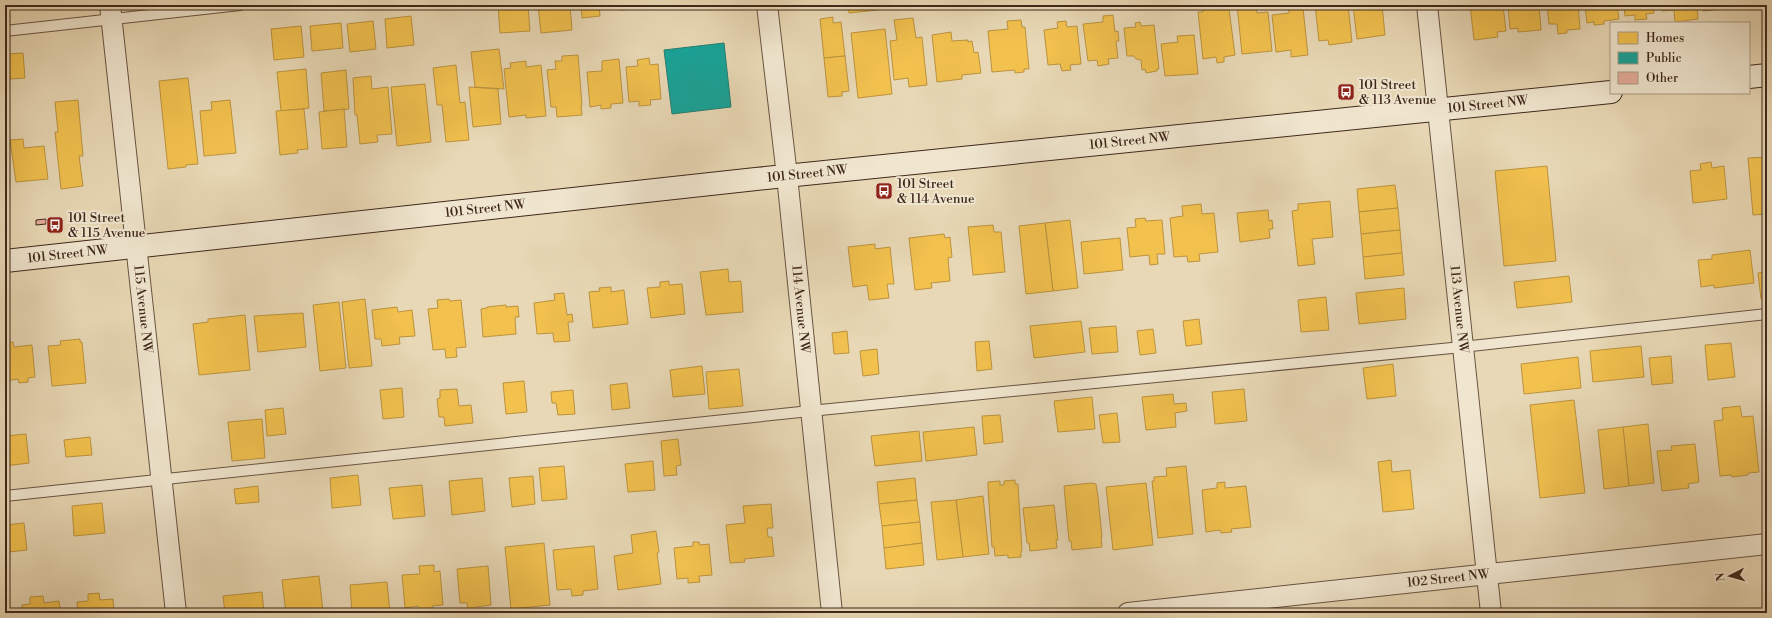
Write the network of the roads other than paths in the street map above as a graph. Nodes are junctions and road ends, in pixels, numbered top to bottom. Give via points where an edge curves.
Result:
1 (240, 5) edge
2 (767, 5) edge
3 (1427, 5) edge
4 (111, 12) edge
5 (5, 31) edge
6 (1767, 75) edge
7 (1750, 77) edge
8 (1610, 92) edge
9 (1439, 111) junction
10 (787, 176) junction
11 (135, 247) junction
12 (5, 261) edge
13 (1767, 314) edge
14 (1462, 347) junction
15 (810, 411) junction
16 (162, 479) junction
17 (5, 496) edge
18 (1767, 544) edge
19 (1487, 575) junction
20 (176, 613) edge
21 (832, 613) edge
22 (1128, 613) edge
23 (1491, 613) edge

1 - 4 lane
2 - 10 street, 114 Avenue NW
3 - 9 street, 113 Avenue NW
4 - 5 lane
4 - 11 street, 115 Avenue NW
6 - 7 street
8 - 9 street, 101 Street NW
9 - 10 street, 101 Street NW
9 - 14 street, 113 Avenue NW
10 - 11 street, 101 Street NW
10 - 15 street, 114 Avenue NW
11 - 12 street, 101 Street NW
11 - 16 street, 115 Avenue NW
13 - 14 lane
14 - 15 lane
14 - 19 street, 113 Avenue NW
15 - 16 lane
15 - 21 street, 114 Avenue NW
16 - 17 lane
16 - 20 street, 115 Avenue NW
18 - 19 street, 102 Street NW
19 - 22 street, 102 Street NW
19 - 23 street, 113 Avenue NW

